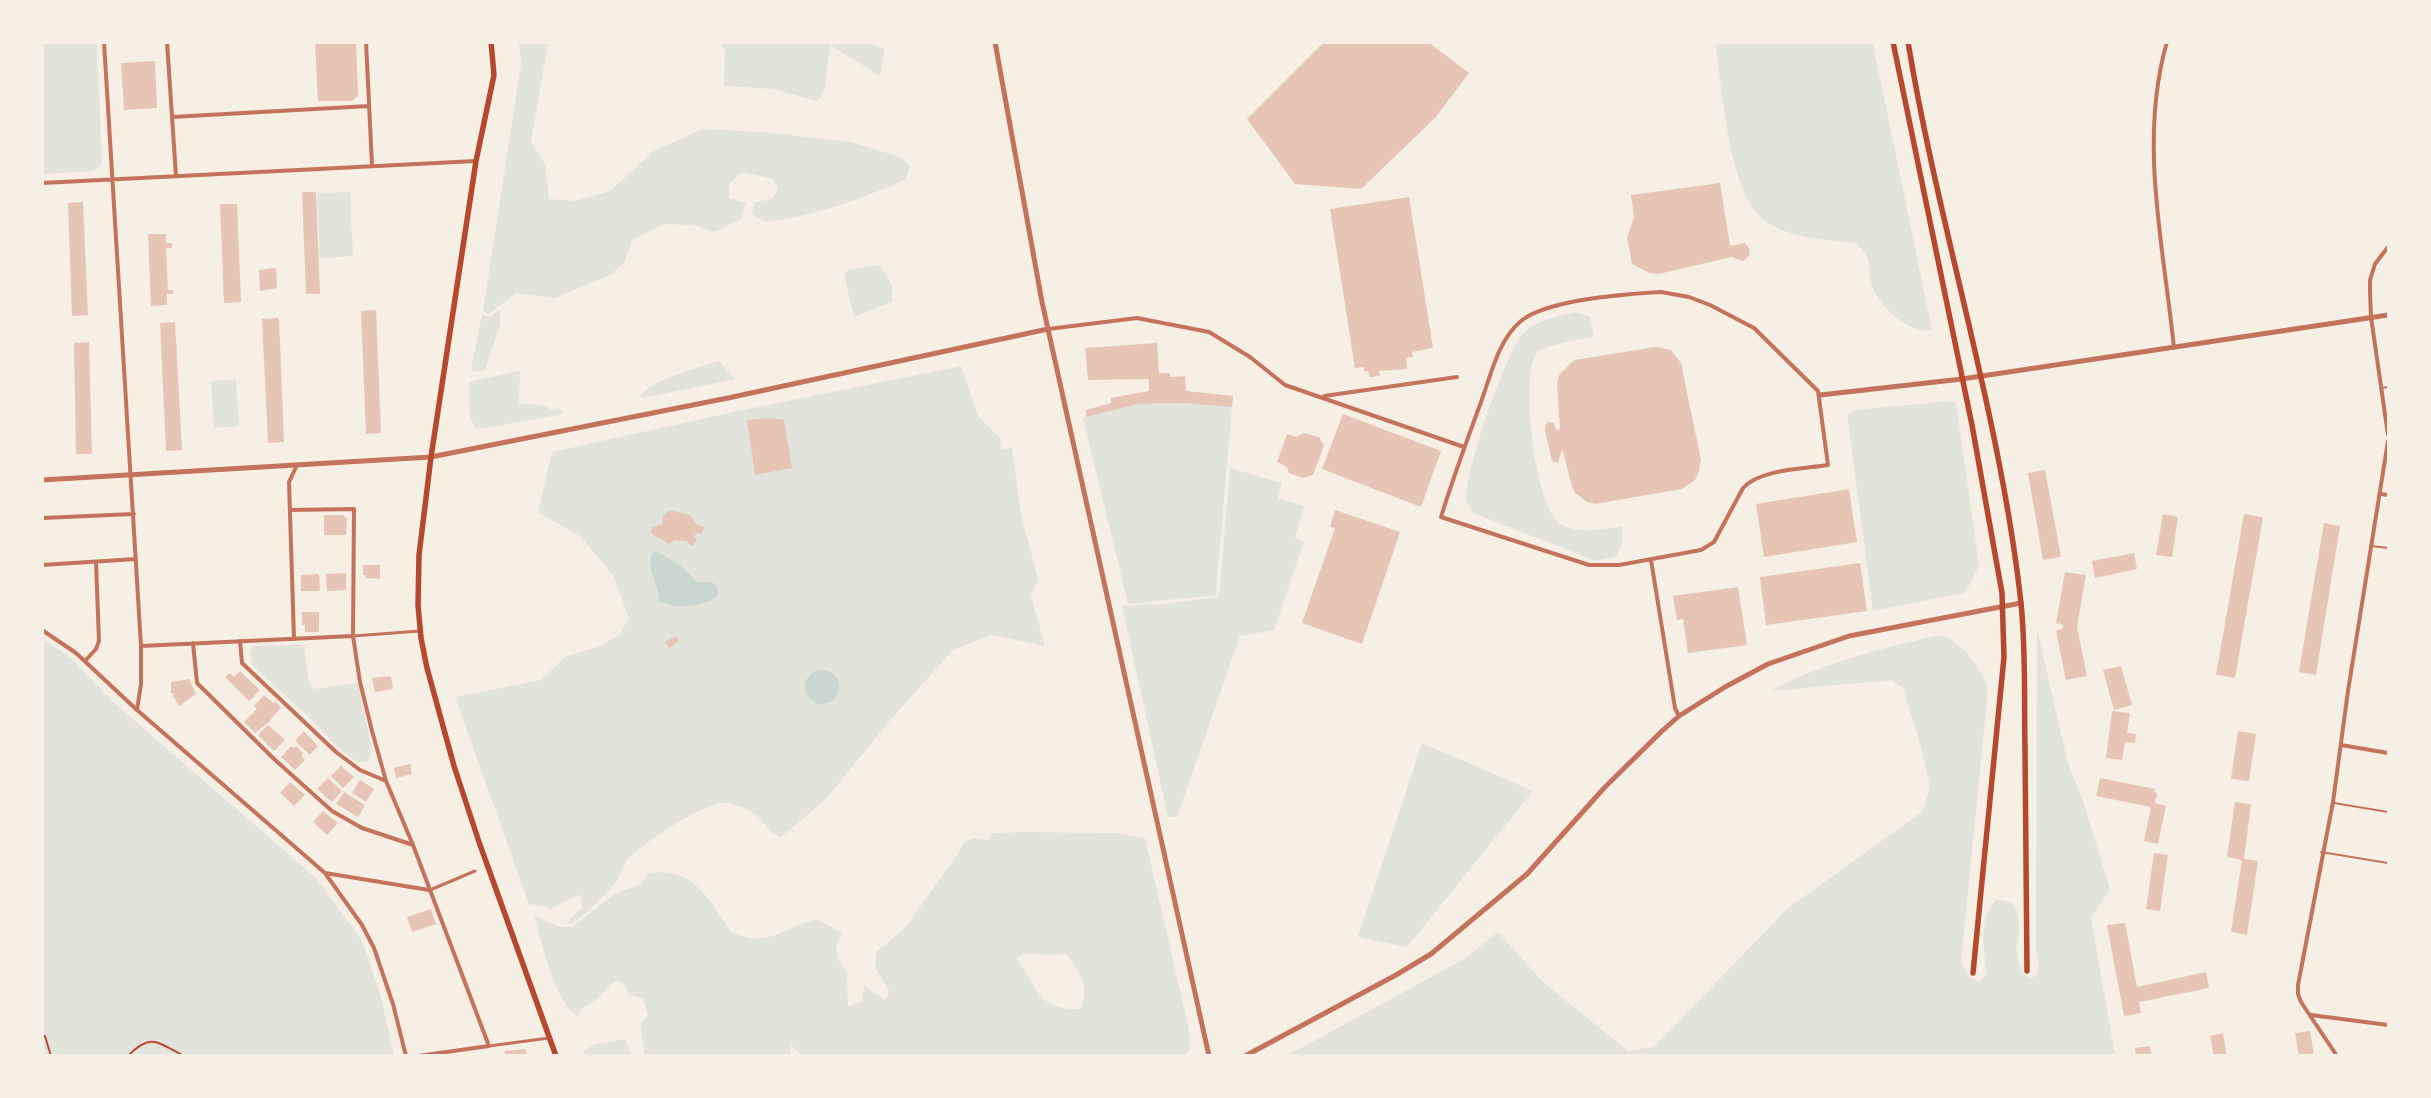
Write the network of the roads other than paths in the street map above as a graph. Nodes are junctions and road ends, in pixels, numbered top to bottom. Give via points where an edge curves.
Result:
1 (104, 42) edge
2 (167, 42) edge
3 (366, 42) edge
4 (491, 42) edge
5 (995, 42) edge
6 (1892, 42) edge
7 (1908, 42) edge
8 (2167, 42) edge
9 (369, 106) junction
10 (172, 117) junction
11 (476, 161) junction
12 (372, 165) junction
13 (176, 176) junction
14 (112, 179) junction
15 (42, 183) edge
16 (2388, 247) edge
17 (2388, 315) edge
18 (2371, 318) junction
19 (1048, 329) junction
20 (2174, 348) junction
21 (1980, 376) junction
22 (1457, 377) dead end
23 (1962, 379) junction
24 (2388, 387) edge
25 (2382, 388) junction
26 (1820, 395) junction
27 (1322, 396) junction
28 (2388, 435) edge
29 (2388, 441) edge
30 (1464, 447) junction
31 (431, 457) junction
32 (296, 466) junction
33 (131, 476) junction
34 (42, 480) edge
35 (2381, 494) junction
36 (2388, 495) edge
37 (290, 510) junction
38 (134, 514) junction
39 (42, 518) edge
40 (2372, 546) junction
41 (2388, 548) edge
42 (136, 559) junction
43 (1651, 560) junction
44 (96, 562) junction
45 (42, 566) edge
46 (2021, 603) junction
47 (2003, 606) junction
48 (42, 630) edge
49 (420, 631) junction
50 (353, 636) junction
51 (294, 639) junction
52 (240, 641) junction
53 (193, 643) junction
54 (141, 646) junction
55 (85, 661) junction
56 (137, 710) junction
57 (1679, 716) junction
58 (2340, 745) junction
59 (2388, 753) edge
60 (386, 781) junction
61 (2333, 802) junction
62 (2388, 812) edge
63 (413, 845) junction
64 (2321, 852) junction
65 (2388, 863) edge
66 (475, 871) dead end
67 (326, 873) junction
68 (429, 890) junction
69 (2027, 971) dead end
70 (1973, 973) dead end
71 (2311, 1015) junction
72 (2388, 1025) edge
73 (549, 1038) junction
74 (489, 1046) junction
75 (406, 1056) edge
76 (418, 1056) edge
77 (556, 1056) edge
78 (1209, 1056) edge
79 (1245, 1056) edge
80 (2337, 1056) edge

1 - 14 street
2 - 10 street
3 - 9 street
4 - 11 main road via 494,75
5 - 19 street
6 - 23 main road
7 - 21 main road via 1919,111
8 - 20 street via 2155,94 2155,153 2156,191
9 - 10 street
9 - 12 street
10 - 13 street
11 - 12 street
11 - 31 main road
12 - 13 street
13 - 14 street
14 - 15 street
14 - 33 street
16 - 18 street via 2375,264 2370,280
17 - 18 street
18 - 20 street
18 - 25 street
19 - 27 street via 1137,318 1209,332 1243,352 1285,385
19 - 31 street via 728,398
19 - 78 street
20 - 21 street
21 - 23 street
21 - 46 main road via 2002,476
22 - 27 street
23 - 26 street
23 - 47 main road
24 - 25 lane
25 - 28 street
26 - 30 street via 1754,328 1710,305 1661,292 1598,299 1547,308 1522,320 1513,329 1499,354
26 - 43 street via 1828,466 1767,475 1749,481 1714,542 1701,550
27 - 30 street
29 - 35 street
30 - 43 street via 1441,517 1589,565
31 - 32 street
31 - 49 main road via 419,555
32 - 33 street
32 - 37 street via 289,482
33 - 34 street
33 - 38 street
35 - 36 street
35 - 40 street
37 - 50 street via 354,509
37 - 51 street
38 - 39 street
38 - 42 street
40 - 41 lane
40 - 58 street
42 - 44 street
42 - 54 street
43 - 57 street via 1675,708
44 - 45 street
44 - 55 street via 99,641
46 - 47 street
46 - 69 main road
47 - 57 street via 1849,636 1812,647 1768,664
47 - 70 main road via 2004,657
48 - 55 street
49 - 50 street
49 - 73 main road via 427,668 460,784
50 - 51 street
50 - 60 street via 360,682
51 - 52 street
52 - 53 street
52 - 60 street via 242,663 336,752 360,770
53 - 54 street
53 - 63 street via 197,683 280,765 332,811 362,828
54 - 56 street
55 - 56 street
56 - 67 street
57 - 79 street via 1637,753 1527,874 1431,954
58 - 59 street
58 - 61 street
60 - 63 street
61 - 62 lane
61 - 64 street
63 - 68 street
64 - 65 lane
64 - 71 street via 2298,985 2301,1002
66 - 68 street
67 - 68 street
67 - 75 street via 374,948
68 - 74 street
71 - 72 street
71 - 80 street
73 - 74 street
73 - 77 main road
74 - 76 street

